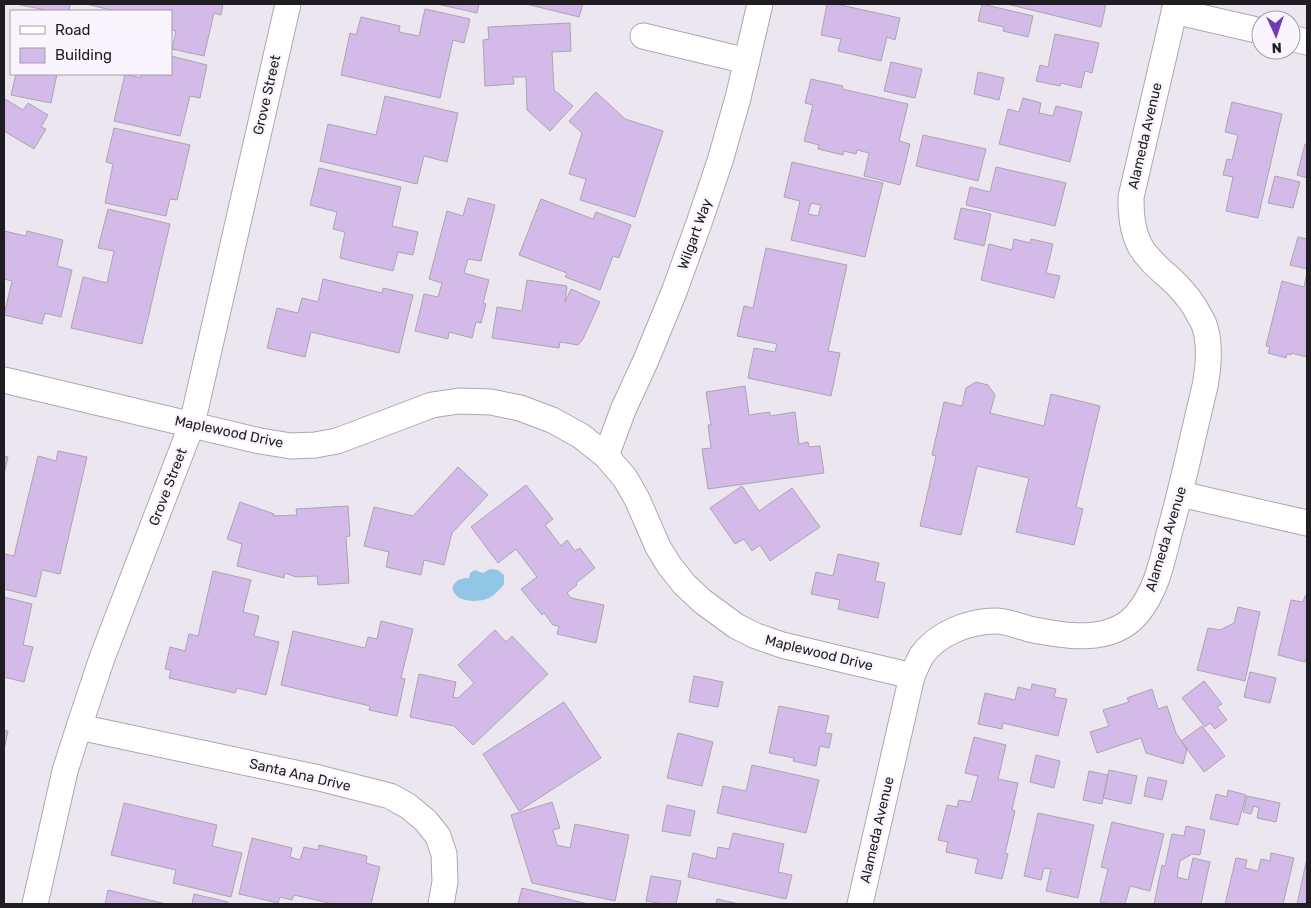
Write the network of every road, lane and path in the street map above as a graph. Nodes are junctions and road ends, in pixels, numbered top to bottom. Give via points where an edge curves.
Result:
1 (288, 4) edge
2 (760, 4) edge
3 (1175, 8) edge
4 (1251, 28) edge
5 (643, 36) dead end
6 (747, 61) junction
7 (4, 380) edge
8 (192, 424) junction
9 (606, 456) junction
10 (1180, 494) junction
11 (1307, 522) edge
12 (912, 676) junction
13 (79, 727) junction
14 (35, 904) edge
15 (441, 904) edge
16 (860, 904) edge

1 - 8 street, Grove Street
2 - 6 street, Wilgart Way
3 - 4 street
3 - 10 street, Alameda Avenue via 1131,197 1131,211 1140,246 1194,306 1207,334 1209,352 1205,386
5 - 6 street
6 - 9 street, Wilgart Way via 728,134 699,223
7 - 8 street, Maplewood Drive
8 - 9 street, Maplewood Drive via 260,441 291,446 315,445 337,441 432,405 459,401 491,402 552,420 581,436
8 - 13 street, Grove Street via 102,658
9 - 12 street, Maplewood Drive via 629,485 669,565 696,595 736,626 782,645
10 - 11 street
10 - 12 street, Alameda Avenue via 1157,578 1147,600 1126,624 1098,634 1079,636 1043,632 997,621 978,623 958,628 930,646
12 - 16 street, Alameda Avenue
13 - 14 street, Grove Street
13 - 15 street, Santa Ana Drive via 390,796 426,821 438,836 444,854 445,882

